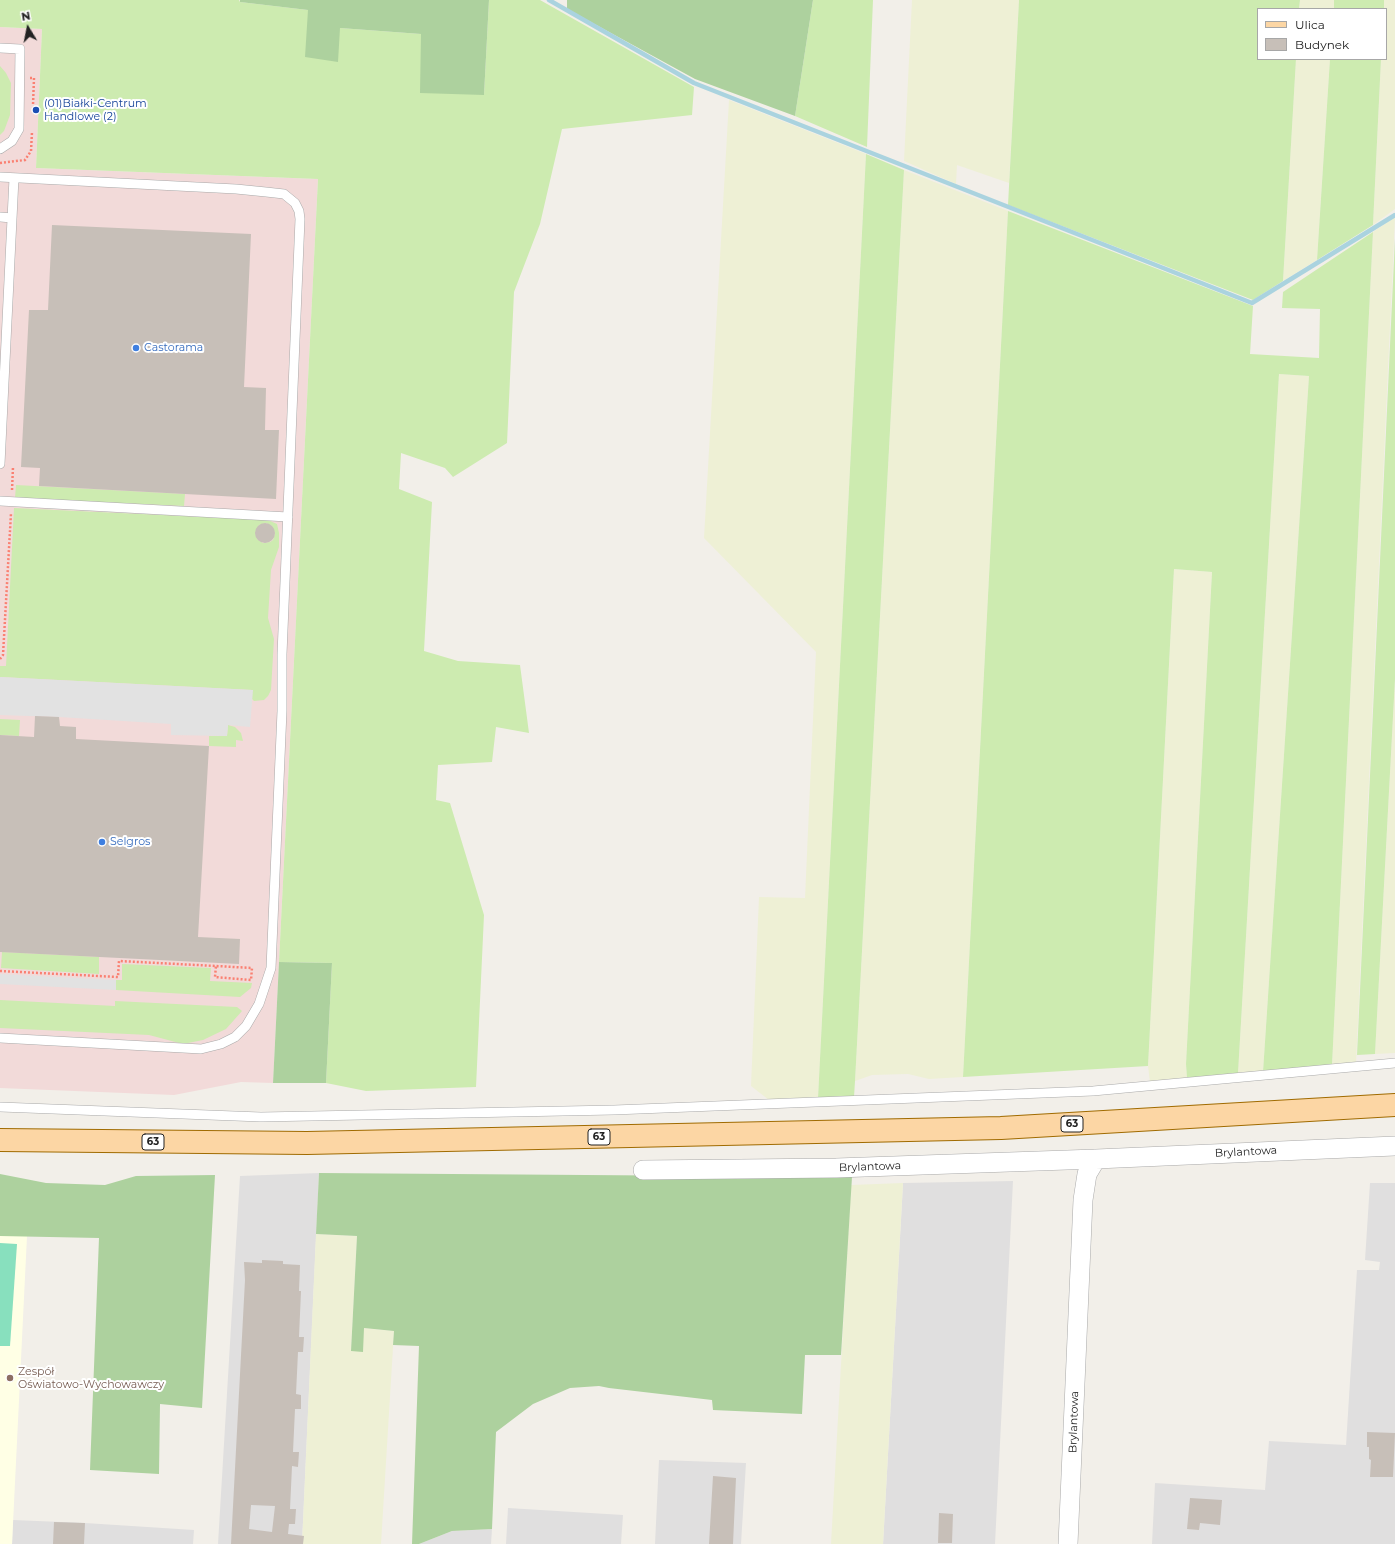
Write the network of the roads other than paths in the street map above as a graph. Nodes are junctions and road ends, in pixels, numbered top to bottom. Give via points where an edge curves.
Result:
1 (0, 48) edge
2 (0, 149) edge
3 (0, 177) edge
4 (14, 178) junction
5 (0, 217) edge
6 (12, 218) junction
7 (0, 464) edge
8 (0, 501) edge
9 (288, 517) junction
10 (0, 1038) edge
11 (1395, 1063) edge
12 (1395, 1105) edge
13 (0, 1107) edge
14 (0, 1140) edge
15 (1395, 1146) edge
16 (1096, 1159) junction
17 (643, 1170) dead end
18 (1068, 1544) edge

1 - 2 lane via 20,49 20,56 19,129 12,142
3 - 4 lane
4 - 6 lane
4 - 9 lane via 236,189 284,194 295,203 300,219
5 - 6 lane
6 - 7 lane
8 - 9 lane
9 - 10 lane via 271,968 259,1004 246,1026 235,1037 211,1047
11 - 13 lane via 1093,1091 614,1110 261,1117
12 - 14 main road, 63 via 985,1128 306,1143
15 - 16 street, Brylantowa
16 - 17 street, Brylantowa via 836,1168
16 - 18 street, Brylantowa via 1087,1174 1083,1200

